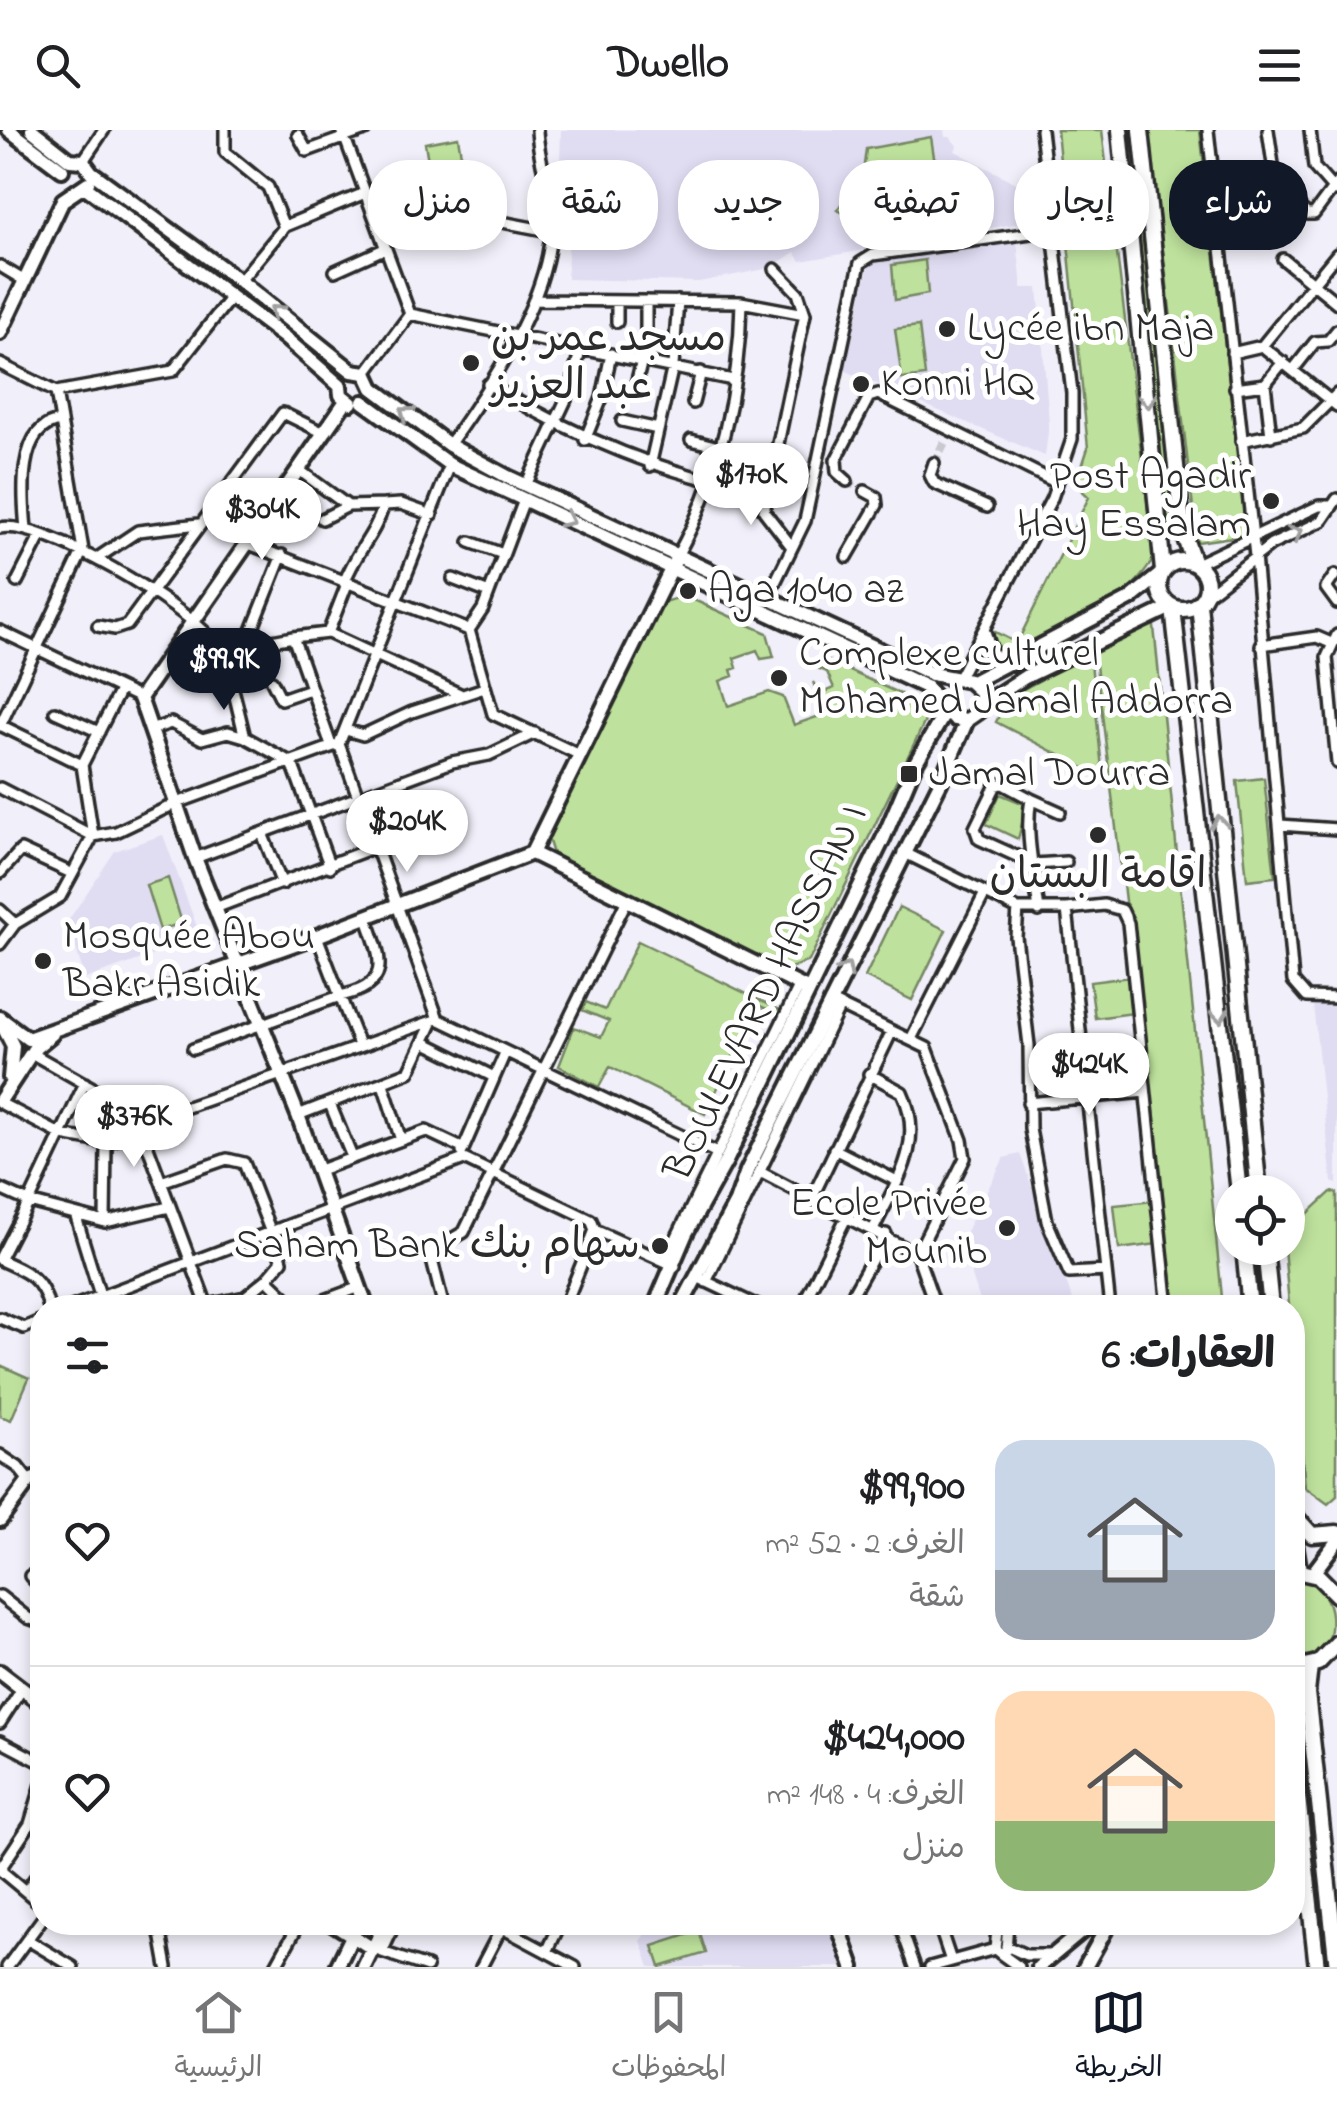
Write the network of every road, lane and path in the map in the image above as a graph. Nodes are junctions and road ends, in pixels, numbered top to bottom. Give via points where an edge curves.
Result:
1 (9, 130) edge
2 (32, 130) edge
3 (104, 130) edge
4 (225, 130) edge
5 (365, 130) edge
6 (536, 130) edge
7 (1041, 130) edge
8 (1120, 130) edge
9 (1141, 130) edge
10 (1208, 130) edge
11 (1268, 130) edge
12 (1310, 130) edge
13 (344, 134) edge
14 (298, 135) dead end
15 (542, 160) edge
16 (1044, 160) edge
17 (74, 169) junction
18 (81, 187) junction
19 (1335, 189) edge
20 (365, 193) junction
21 (64, 200) junction
22 (368, 202) edge
23 (284, 227) junction
24 (1014, 236) edge
25 (382, 250) edge
26 (384, 250) edge
27 (546, 250) edge
28 (1054, 250) edge
29 (1337, 254) edge
30 (1283, 259) dead end
31 (0, 266) edge
32 (775, 268) dead end
33 (335, 271) dead end
34 (25, 281) junction
35 (240, 281) junction
36 (1312, 284) junction
37 (230, 297) junction
38 (534, 300) junction
39 (617, 301) junction
40 (646, 301) junction
41 (678, 302) junction
42 (741, 302) junction
43 (1337, 303) edge
44 (410, 314) junction
45 (805, 314) junction
46 (616, 322) dead end
47 (646, 330) dead end
48 (1337, 330) edge
49 (0, 333) edge
50 (513, 338) junction
51 (1262, 346) junction
52 (1232, 353) junction
53 (610, 354) junction
54 (580, 355) dead end
55 (642, 360) junction
56 (1283, 362) junction
57 (0, 364) edge
58 (672, 366) junction
59 (1293, 370) junction
60 (359, 372) junction
61 (701, 372) junction
62 (733, 380) junction
63 (488, 384) junction
64 (1266, 384) junction
65 (340, 386) junction
66 (373, 388) junction
67 (1235, 388) junction
68 (56, 392) junction
69 (634, 392) dead end
70 (346, 400) junction
71 (1335, 400) edge
72 (363, 402) junction
73 (693, 403) dead end
74 (61, 421) junction
75 (622, 421) dead end
76 (556, 426) junction
77 (658, 429) junction
78 (951, 430) junction
79 (324, 433) junction
80 (1271, 436) junction
81 (585, 440) junction
82 (691, 440) dead end
83 (1241, 440) junction
84 (944, 443) tunnel mouth
85 (449, 445) junction
86 (719, 447) junction
87 (934, 463) dead end
88 (450, 465) junction
89 (650, 466) junction
90 (299, 470) junction
91 (847, 481) dead end
92 (712, 483) junction
93 (1057, 483) junction
94 (865, 491) dead end
95 (525, 492) junction
96 (768, 494) junction
97 (384, 504) junction
98 (1335, 505) edge
99 (348, 506) junction
100 (987, 507) dead end
101 (432, 515) junction
102 (209, 516) junction
103 (322, 519) dead end
104 (199, 524) junction
105 (0, 528) edge
106 (26, 529) junction
107 (40, 535) junction
108 (1252, 538) junction
109 (470, 542) dead end
110 (249, 544) junction
111 (792, 547) junction
112 (83, 550) junction
113 (282, 554) junction
114 (503, 554) junction
115 (678, 554) junction
116 (1255, 556) junction
117 (848, 557) dead end
118 (96, 559) junction
119 (1195, 564) junction
120 (671, 568) junction
121 (1162, 573) junction
122 (1335, 575) edge
123 (452, 579) dead end
124 (17, 582) dead end
125 (346, 583) junction
126 (150, 593) junction
127 (489, 593) junction
128 (768, 597) junction
129 (1202, 600) junction
130 (1337, 603) edge
131 (396, 604) junction
132 (1172, 608) junction
133 (193, 623) junction
134 (98, 626) dead end
135 (468, 630) junction
136 (984, 632) junction
137 (328, 633) junction
138 (1, 635) edge
139 (294, 637) junction
140 (249, 638) junction
141 (1334, 639) edge
142 (1261, 645) junction
143 (36, 649) junction
144 (377, 654) junction
145 (220, 656) junction
146 (1012, 663) junction
147 (272, 681) dead end
148 (963, 681) junction
149 (484, 688) junction
150 (310, 689) junction
151 (120, 690) junction
152 (460, 694) junction
153 (140, 698) junction
154 (982, 704) junction
155 (945, 709) junction
156 (55, 712) dead end
157 (1334, 712) edge
158 (967, 720) junction
159 (0, 725) edge
160 (150, 730) junction
161 (346, 730) junction
162 (99, 732) junction
163 (535, 734) junction
164 (245, 737) junction
165 (335, 745) junction
166 (580, 755) junction
167 (292, 763) junction
168 (1337, 763) edge
169 (82, 765) junction
170 (0, 788) edge
171 (358, 797) junction
172 (1031, 799) junction
173 (176, 803) junction
174 (1060, 812) dead end
175 (310, 815) junction
176 (1280, 825) junction
177 (1337, 829) edge
178 (262, 833) junction
179 (94, 836) junction
180 (375, 847) junction
181 (903, 852) junction
182 (532, 853) junction
183 (196, 858) junction
184 (1066, 862) dead end
185 (1034, 864) junction
186 (330, 868) junction
187 (0, 873) edge
188 (71, 873) junction
189 (282, 884) junction
190 (985, 894) junction
191 (627, 900) junction
192 (397, 904) junction
193 (215, 908) junction
194 (1067, 909) junction
195 (0, 910) edge
196 (1018, 910) junction
197 (1039, 911) junction
198 (366, 916) junction
199 (15, 924) junction
200 (317, 936) junction
201 (0, 944) edge
202 (237, 966) junction
203 (804, 988) junction
204 (340, 996) junction
205 (1337, 998) edge
206 (835, 1004) junction
207 (0, 1019) edge
208 (436, 1020) junction
209 (260, 1024) junction
210 (892, 1031) junction
211 (911, 1039) junction
212 (424, 1042) junction
213 (359, 1045) junction
214 (25, 1048) junction
215 (194, 1049) dead end
216 (505, 1052) junction
217 (540, 1069) junction
218 (280, 1072) junction
219 (869, 1074) junction
220 (494, 1077) junction
221 (85, 1083) junction
222 (383, 1084) junction
223 (1144, 1092) junction
224 (1088, 1099) junction
225 (0, 1102) edge
226 (1028, 1103) junction
227 (330, 1104) junction
228 (298, 1114) junction
229 (139, 1128) junction
230 (62, 1135) junction
231 (401, 1140) junction
232 (106, 1143) junction
233 (834, 1149) junction
234 (716, 1152) junction
235 (464, 1154) junction
236 (352, 1157) junction
237 (317, 1171) junction
238 (760, 1172) junction
239 (491, 1174) junction
240 (1237, 1175) edge
241 (1257, 1175) edge
242 (897, 1180) junction
243 (160, 1182) junction
244 (0, 1188) edge
245 (812, 1198) junction
246 (29, 1202) junction
247 (170, 1207) junction
248 (330, 1207) junction
249 (847, 1216) junction
250 (76, 1217) junction
251 (105, 1222) junction
252 (874, 1228) junction
253 (595, 1230) junction
254 (271, 1234) junction
255 (886, 1234) junction
256 (917, 1254) junction
257 (0, 1259) edge
258 (188, 1262) junction
259 (670, 1264) junction
260 (1246, 1265) edge
261 (1267, 1265) edge
262 (1106, 1272) junction
263 (267, 1279) junction
264 (701, 1279) junction
265 (360, 1286) junction
266 (45, 1295) edge
267 (100, 1295) edge
268 (117, 1295) edge
269 (202, 1295) edge
270 (247, 1295) edge
271 (285, 1295) edge
272 (335, 1295) edge
273 (363, 1295) edge
274 (441, 1295) edge
275 (569, 1295) edge
276 (659, 1295) edge
277 (689, 1295) edge
278 (729, 1295) edge
279 (808, 1295) edge
280 (853, 1295) edge
281 (931, 1295) edge
282 (1109, 1295) edge
283 (1167, 1295) edge
284 (1249, 1295) edge
285 (1270, 1295) edge
286 (0, 1318) edge
287 (30, 1325) edge
288 (0, 1455) edge
289 (30, 1474) edge
290 (30, 1485) edge
291 (0, 1520) edge
292 (1305, 1528) edge
293 (1337, 1533) edge
294 (1337, 1542) edge
295 (1305, 1568) edge
296 (1305, 1573) edge
297 (1335, 1586) edge
298 (0, 1596) edge
299 (30, 1619) edge
300 (1337, 1643) edge
301 (1310, 1666) junction
302 (1305, 1667) edge
303 (0, 1672) edge
304 (22, 1688) junction
305 (30, 1693) edge
306 (0, 1723) edge
307 (0, 1742) edge
308 (23, 1754) junction
309 (30, 1757) edge
310 (18, 1765) dead end
311 (30, 1824) edge
312 (1305, 1859) edge
313 (0, 1869) edge
314 (30, 1885) edge
315 (26, 1891) junction
316 (30, 1894) edge
317 (31, 1935) edge
318 (162, 1935) edge
319 (293, 1935) edge
320 (342, 1935) edge
321 (354, 1935) edge
322 (382, 1935) edge
323 (388, 1935) edge
324 (498, 1935) edge
325 (519, 1935) edge
326 (556, 1935) edge
327 (842, 1935) edge
328 (904, 1935) edge
329 (942, 1935) edge
330 (1000, 1935) edge
331 (1004, 1935) edge
332 (1078, 1935) edge
333 (1102, 1935) edge
334 (28, 1940) junction
335 (1001, 1948) junction
336 (378, 1950) junction
337 (547, 1952) junction
338 (1055, 1954) junction
339 (972, 1955) junction
340 (951, 1961) junction
341 (6, 1967) edge
342 (73, 1967) edge
343 (167, 1967) edge
344 (276, 1967) edge
345 (338, 1967) edge
346 (364, 1967) edge
347 (427, 1967) edge
348 (481, 1967) edge
349 (576, 1967) edge
350 (853, 1967) edge
351 (915, 1967) edge
352 (930, 1967) edge
353 (977, 1967) edge
354 (1019, 1967) edge
355 (1039, 1967) edge
356 (1084, 1967) edge
357 (1317, 1967) edge
358 (1337, 1967) edge

1 - 17 street
2 - 17 street
3 - 17 street
4 - 23 street via 225,152 268,186
5 - 13 street
6 - 15 street
7 - 16 street
8 -> 121 main road
9 - 119 main road via 1183,533
10 - 52 street
11 - 19 street via 1282,194 1312,214
12 - 19 street via 1314,167
13 - 14 street via 307,151
13 - 20 street
17 - 18 street
17 - 18 street
17 - 21 street
17 - 35 street
18 - 21 street
18 - 37 street
20 - 22 street
20 - 23 street
21 - 34 street
23 - 35 street
24 - 111 street via 860,263 805,521
25 - 33 street
26 - 44 street
27 - 38 street
28 - 93 street via 1073,419
29 - 36 street
30 - 36 street
31 - 34 street
32 - 45 street via 798,293
34 - 49 street
60 -> 35 street
36 - 43 street
36 - 51 street
37 - 65 street
37 - 68 street via 173,371
38 - 39 street
38 - 50 street
39 - 40 street
39 - 46 street
40 - 41 street
40 - 47 street
41 - 42 street
41 - 58 street
42 - 45 street
42 - 62 street
44 - 50 street
44 - 60 street
45 - 96 street
48 - 59 street via 1328,341 1316,342
50 - 53 street
50 - 63 street
51 - 52 street
51 - 56 street
52 - 67 street
53 - 55 street
53 - 81 street
54 - 76 street
55 - 58 street
55 - 69 street
56 - 59 street
56 - 64 street
57 - 68 street
58 - 61 street
58 - 77 street
59 - 71 street
60 - 65 street
60 - 66 street
61 - 62 street
61 - 73 street
62 - 86 street
63 - 76 street
63 - 85 street
64 - 67 street
64 - 80 street
65 - 70 street
66 - 72 street
85 -> 66 street
67 - 83 street
68 - 74 street
70 - 72 street
70 - 79 street
71 - 80 street via 1310,425
72 - 88 street
74 - 106 street via 42,429 23,467
74 - 112 street
75 - 77 street
76 - 81 street
76 - 95 street
77 - 89 street
78 - 84 street
78 - 91 street via 884,396 869,396 836,460
78 - 93 street
79 - 90 street
79 - 102 street via 283,414
80 - 83 street
81 - 89 street
82 - 86 street
83 - 108 street
85 - 95 street
86 - 92 street
87 - 100 street via 934,483
88 - 95 street
88 - 101 street
89 - 92 street
90 - 99 street
90 - 110 street
92 - 96 street
92 - 115 street
93 - 136 street
94 - 117 street via 878,505
95 - 114 street
95 - 115 street
95 -> 120 street
96 - 111 street via 765,513
97 - 99 street
97 - 101 street
97 - 125 street
98 - 108 street
116 -> 98 street via 1322,521
99 - 103 street
101 - 131 street
102 - 104 street
102 - 110 street
104 - 118 street via 138,531
104 - 126 street
105 - 106 street
106 - 107 street
107 - 112 street
107 - 124 street
108 - 116 street
108 - 119 street
109 - 114 street
110 - 113 street
110 - 133 street
111 - 128 street
112 - 118 street
112 - 143 street
113 - 125 street
113 - 140 street
114 - 127 street
115 - 120 street
115 - 128 street
116 - 129 street
116 - 142 street
118 - 126 street
119 - 121 main road via 1179,561
119 - 129 main road via 1207,582
120 - 155 street via 926,686
120 - 166 street
121 - 132 main road via 1159,593
121 - 146 street via 1130,599
122 - 130 street via 1326,588
123 - 127 street
125 - 131 street
125 - 137 street
126 - 133 street
126 - 134 street via 122,629
127 - 135 street
128 - 148 street
129 - 132 main road via 1184,610
241 -> 129 main road
131 - 135 street
131 - 144 street
132 - 154 street
132 -> 240 main road
133 - 145 street
133 - 153 street
135 - 149 street
136 - 146 street via 991,654
136 - 148 street
137 - 139 street
137 - 144 street
138 - 143 street
139 - 140 street
139 - 150 street
140 - 145 street
141 - 142 street
141 - 157 street via 1327,657
142 - 176 street
143 - 151 street
143 - 159 street
144 - 152 street
144 - 161 street
145 - 164 street
146 - 148 street
147 - 150 street via 281,699
148 - 154 street via 980,690
148 - 155 street via 944,692
149 - 152 street
149 - 163 street via 494,716
150 - 165 street
151 - 153 street
151 - 162 street
152 - 161 street via 363,735
153 - 160 street
154 - 158 street
155 - 158 street
155 - 203 street, BOULEVARD HASSAN I
156 - 162 street
157 - 168 street
158 - 181 street, BOULEVARD HASSAN I
159 - 169 street
160 - 164 street via 174,723 202,739 228,732
160 - 173 street
161 - 165 street
162 - 169 street
163 - 166 street
163 - 171 street
164 - 167 street
165 - 167 street
165 - 171 street
166 - 182 street
167 - 173 street
167 - 175 street
169 - 179 street
170 - 179 street
171 - 175 street
171 - 180 street
172 - 174 street
172 - 185 street
172 - 185 street via 996,784 975,831 978,839
173 - 179 street
173 - 183 street
175 - 178 street
175 - 186 street
176 - 177 street
176 - 205 street via 1293,981 1307,997
178 - 183 street
178 - 189 street
179 - 188 street
180 - 186 street
180 - 192 street
181 - 190 street
206 -> 181 street, BOULEVARD HASSAN I
182 - 191 street
182 - 192 street
183 - 193 street
184 - 185 street
185 - 197 street
186 - 189 street
187 - 188 street via 23,850
188 - 199 street via 54,904
189 - 193 street
190 - 196 street
190 - 211 street
191 - 203 street
191 - 217 street
192 - 198 street
192 - 208 street
193 - 202 street
194 - 197 street
194 - 223 street via 1108,906 1122,910 1128,923
194 - 224 street
195 - 199 street
196 - 197 street
196 - 226 street
198 - 200 street
198 - 204 street via 378,955 375,981
199 - 201 street
200 - 202 street
200 - 204 street
202 - 209 street
202 - 214 street via 58,1029
203 - 234 street
203 - 259 street, BOULEVARD HASSAN I
204 - 209 street
204 - 213 street
206 - 210 street
206 - 238 street
206 - 264 street, BOULEVARD HASSAN I
207 - 214 street
208 - 212 street
208 - 213 street
208 - 216 street
209 - 215 street
209 - 218 street
210 - 211 street
210 - 219 street
211 - 256 street via 932,1054 965,1158
212 - 220 street
212 - 222 street via 413,1069
213 - 218 street
214 - 221 street
214 - 225 street
216 - 217 street
216 - 220 street
217 - 234 street
217 - 239 street
218 - 228 street
218 - 229 street
219 - 233 street
219 - 242 street via 902,1092 910,1113 914,1144
220 - 235 street
221 - 229 street via 130,1106
221 - 230 street
222 - 227 street
222 - 231 street
223 - 224 street
223 - 283 street
224 - 226 street
224 - 262 street
225 - 230 street
226 - 262 street via 1058,1253 1072,1275
227 - 228 street
227 - 236 street
228 - 237 street
229 - 232 street
229 - 243 street
230 - 232 street
230 - 246 street
231 - 235 street via 426,1131
231 - 236 street
232 - 251 street
233 - 242 street
233 - 245 street
234 - 259 street
235 - 239 street
235 - 248 street
236 - 237 street
237 - 248 street
238 - 245 street
238 - 264 street
239 - 253 street via 591,1220
239 - 274 street via 464,1232 430,1252
242 - 252 street
243 - 247 street
243 - 254 street via 238,1159
244 - 246 street
245 - 249 street
246 - 250 street
246 - 257 street
247 - 251 street
247 - 258 street
248 - 254 street
248 - 265 street
249 - 252 street
249 - 279 street
250 - 251 street
250 - 267 street
252 - 255 street
253 - 259 street
253 - 275 street
254 - 258 street
254 - 263 street via 283,1264
255 - 256 street
255 - 280 street
256 - 281 street
257 - 266 street via 33,1274
258 - 268 street
258 - 269 street
259 - 276 street, BOULEVARD HASSAN I
260 - 284 main road
261 - 285 main road
262 - 282 street
263 - 270 street
263 - 271 street
264 - 277 street, BOULEVARD HASSAN I
264 - 278 street
265 - 272 street
265 - 273 street
286 - 287 street
288 - 289 street
290 - 291 street
292 - 293 main road via 1312,1536
294 - 295 street
296 - 297 main road
298 - 299 street
300 - 301 main road
301 - 302 main road
301 - 358 main road via 1307,1692
303 - 304 street
304 - 305 street
304 - 306 street
307 - 308 street
308 - 309 street
308 - 310 street
311 - 313 street
312 - 357 main road
313 - 315 street
314 - 315 street
315 - 316 street
317 - 334 street
318 - 343 street
319 - 344 street
320 - 345 street
321 - 336 street
322 - 336 street
323 - 336 street
324 - 348 street
325 - 337 street
326 - 337 street
327 - 350 street
328 - 351 street
329 - 340 street
330 - 335 street
331 - 335 street
332 - 338 street
333 - 356 street
334 - 341 street
334 - 342 street
335 - 338 street
335 - 339 street
335 - 354 street
336 - 346 street
336 - 347 street
337 - 349 street
338 - 355 street
338 - 356 street via 1074,1957
339 - 340 street
339 - 353 street
340 - 352 street

